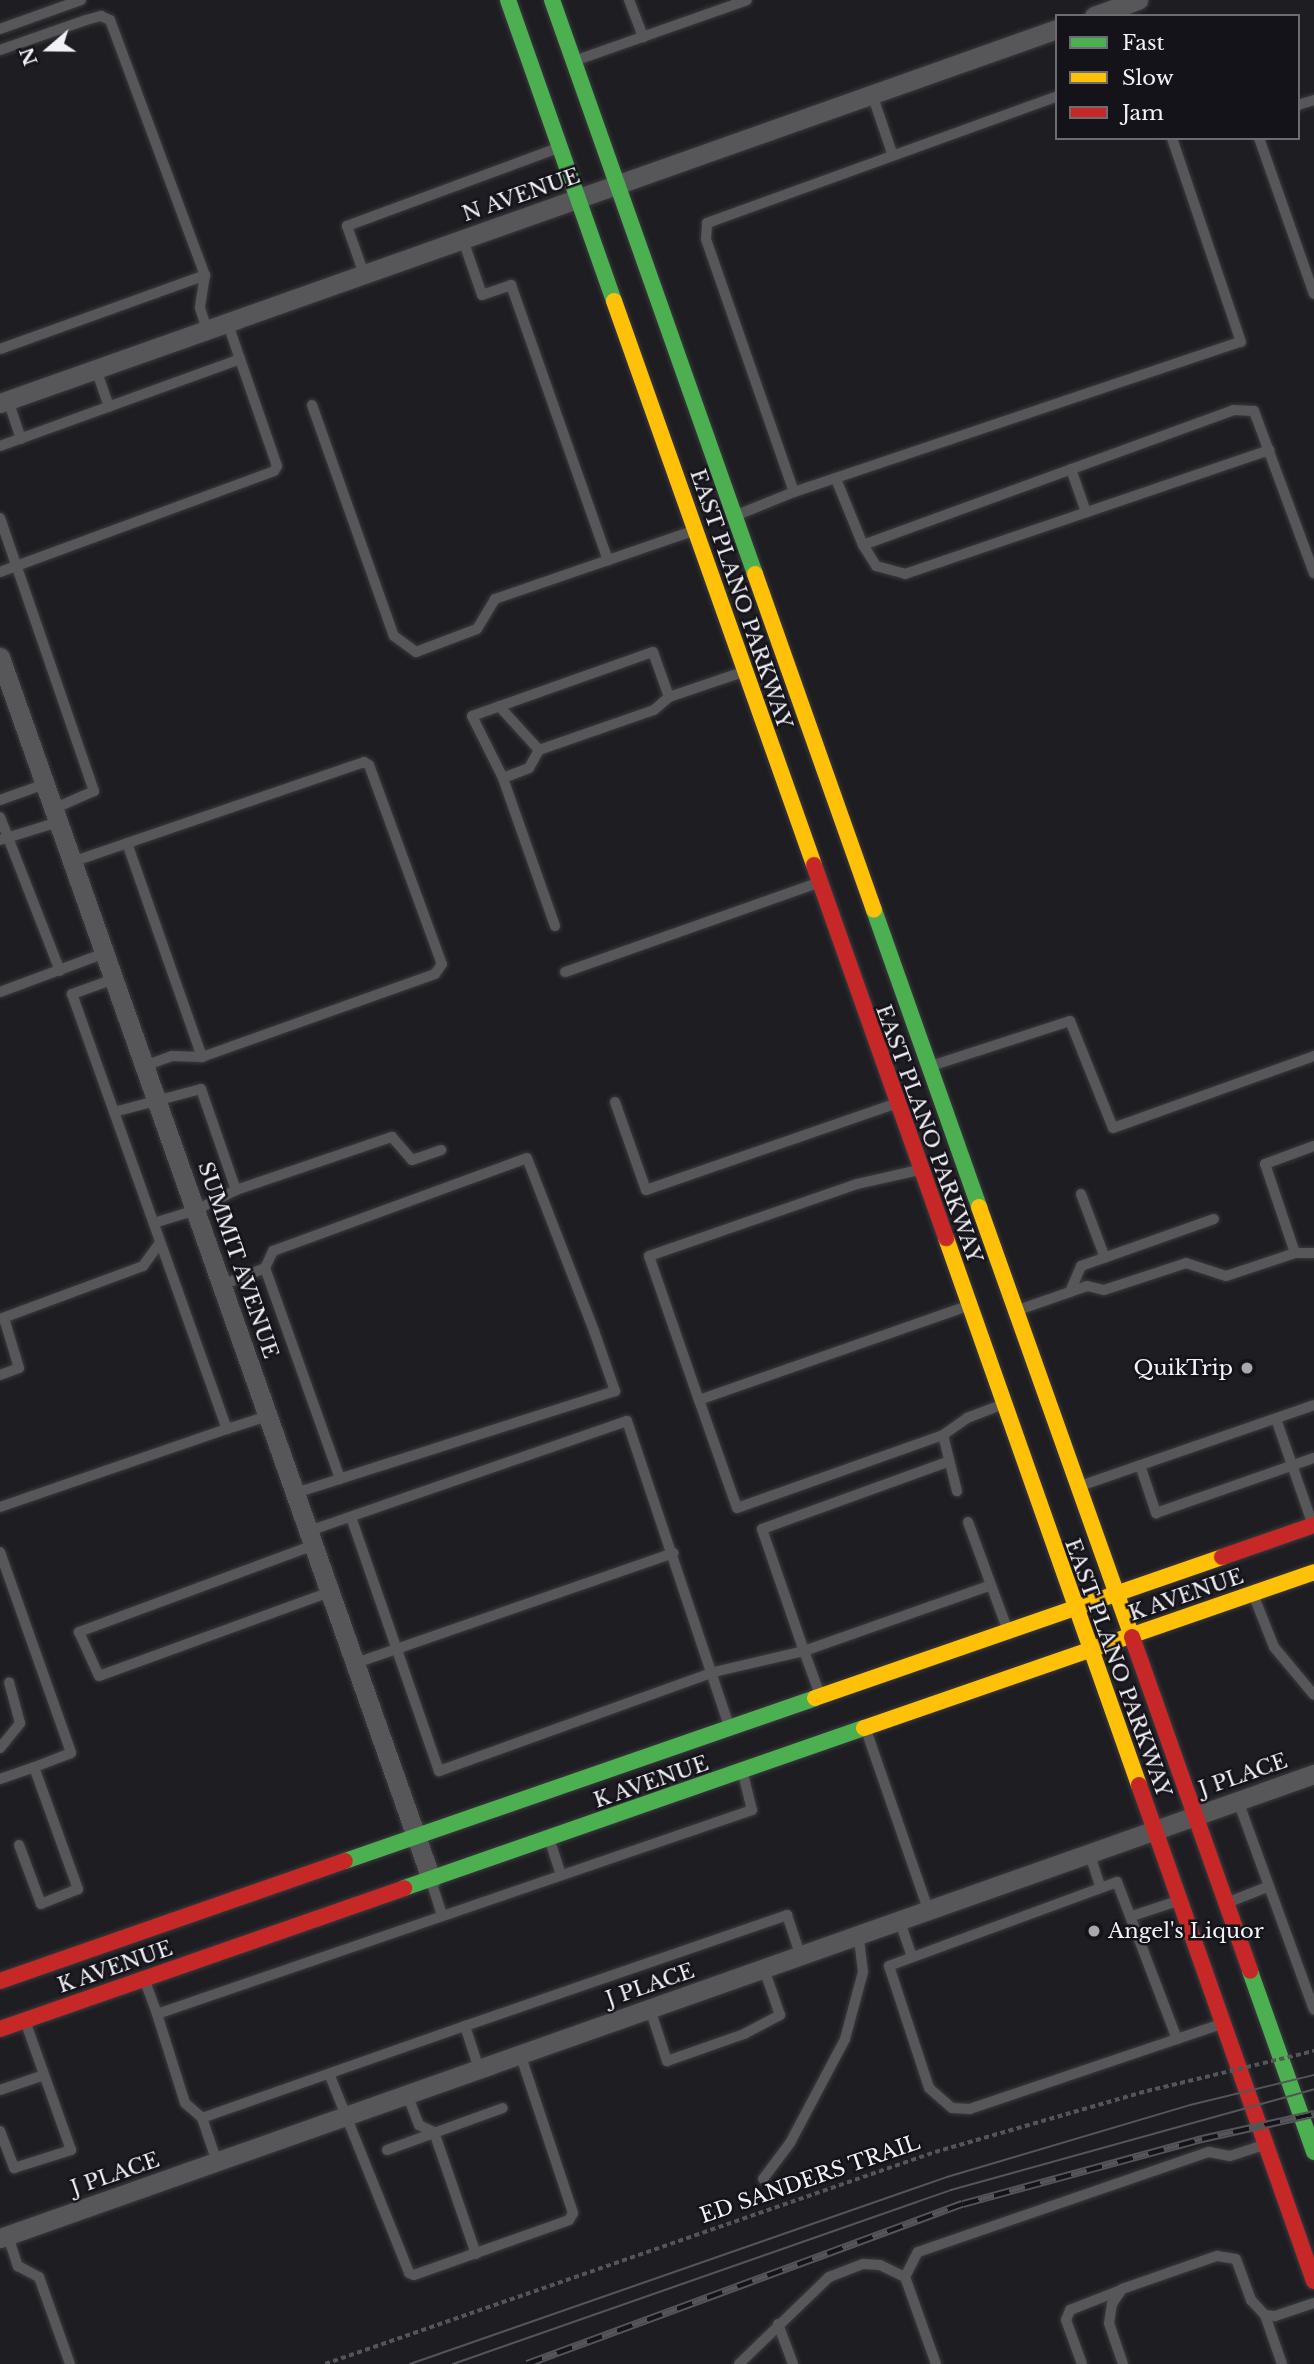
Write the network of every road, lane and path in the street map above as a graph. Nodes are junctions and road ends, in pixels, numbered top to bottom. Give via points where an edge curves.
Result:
1 (81, 0) edge
2 (508, 0) edge
3 (552, 0) edge
4 (629, 0) edge
5 (747, 0) edge
6 (1138, 0) edge
7 (1105, 14) edge
8 (0, 29) edge
9 (1055, 30) edge
10 (643, 37) junction
11 (0, 50) edge
12 (573, 61) junction
13 (872, 94) junction
14 (1055, 97) edge
15 (1173, 140) edge
16 (1260, 140) edge
17 (562, 147) junction
18 (893, 156) junction
19 (618, 184) junction
20 (579, 199) junction
21 (463, 240) junction
22 (364, 274) junction
23 (205, 275) junction
24 (1314, 294) edge
25 (227, 322) junction
26 (207, 329) junction
27 (0, 349) edge
28 (240, 359) junction
29 (96, 369) junction
30 (4, 402) edge
31 (312, 405) dead end
32 (109, 407) junction
33 (21, 439) junction
34 (0, 446) edge
35 (1269, 450) junction
36 (1071, 469) junction
37 (836, 478) junction
38 (794, 492) junction
39 (1086, 512) junction
40 (737, 516) junction
41 (0, 518) edge
42 (694, 530) junction
43 (863, 545) junction
44 (608, 560) junction
45 (17, 565) junction
46 (0, 572) edge
47 (1314, 573) edge
48 (0, 659) edge
49 (744, 671) junction
50 (669, 697) junction
51 (499, 706) junction
52 (539, 750) junction
53 (503, 778) junction
54 (45, 784) junction
55 (0, 800) edge
56 (56, 816) junction
57 (0, 817) edge
58 (4, 839) edge
59 (127, 843) junction
60 (72, 862) junction
61 (860, 868) junction
62 (818, 883) junction
63 (555, 926) dead end
64 (105, 953) junction
65 (60, 971) junction
66 (565, 972) dead end
67 (114, 979) junction
68 (0, 992) edge
69 (1314, 1056) edge
70 (202, 1057) junction
71 (145, 1066) junction
72 (929, 1066) junction
73 (156, 1098) junction
74 (615, 1102) dead end
75 (896, 1104) junction
76 (114, 1112) junction
77 (1314, 1146) edge
78 (441, 1150) dead end
79 (920, 1170) junction
80 (236, 1189) junction
81 (1081, 1194) dead end
82 (196, 1210) junction
83 (1214, 1219) dead end
84 (154, 1223) junction
85 (160, 1242) junction
86 (1295, 1253) junction
87 (1314, 1253) edge
88 (1105, 1258) junction
89 (265, 1268) junction
90 (222, 1284) junction
91 (1070, 1292) junction
92 (968, 1306) junction
93 (1017, 1311) junction
94 (2, 1319) edge
95 (0, 1375) edge
96 (699, 1400) junction
97 (1002, 1404) junction
98 (1314, 1405) edge
99 (268, 1416) junction
100 (1276, 1419) junction
101 (228, 1429) junction
102 (943, 1435) junction
103 (1314, 1458) edge
104 (947, 1462) junction
105 (1140, 1465) junction
106 (1292, 1465) junction
107 (340, 1479) junction
108 (1079, 1486) junction
109 (957, 1491) dead end
110 (295, 1493) junction
111 (0, 1507) edge
112 (351, 1517) junction
113 (968, 1522) dead end
114 (1314, 1525) edge
115 (311, 1538) junction
116 (0, 1552) edge
117 (674, 1553) junction
118 (1314, 1572) edge
119 (991, 1585) junction
120 (330, 1592) junction
121 (1253, 1593) junction
122 (1117, 1594) junction
123 (1075, 1609) junction
124 (1009, 1633) junction
125 (1131, 1636) junction
126 (397, 1649) junction
127 (804, 1651) junction
128 (1089, 1651) junction
129 (356, 1663) junction
130 (714, 1672) junction
131 (9, 1682) dead end
132 (1314, 1695) edge
133 (821, 1699) junction
134 (866, 1730) junction
135 (733, 1741) junction
136 (0, 1748) edge
137 (34, 1767) junction
138 (743, 1773) junction
139 (1313, 1778) edge
140 (0, 1779) edge
141 (1238, 1801) junction
142 (1195, 1816) junction
143 (1154, 1832) junction
144 (418, 1839) junction
145 (549, 1839) junction
146 (19, 1845) dead end
147 (1090, 1855) junction
148 (561, 1874) junction
149 (431, 1879) junction
150 (1100, 1885) junction
151 (1268, 1887) junction
152 (1178, 1901) junction
153 (1226, 1903) junction
154 (929, 1913) junction
155 (442, 1914) junction
156 (1132, 1916) junction
157 (900, 1922) junction
158 (859, 1937) junction
159 (800, 1957) junction
160 (912, 1957) junction
161 (764, 1969) junction
162 (145, 1979) junction
163 (0, 1981) edge
164 (650, 2009) junction
165 (1314, 2010) edge
166 (157, 2014) junction
167 (25, 2020) junction
168 (1224, 2023) junction
169 (465, 2026) junction
170 (0, 2029) edge
171 (1177, 2039) junction
172 (1314, 2051) edge
173 (520, 2054) junction
174 (479, 2070) junction
175 (44, 2075) junction
176 (330, 2076) junction
177 (0, 2090) edge
178 (407, 2094) junction
179 (503, 2108) dead end
180 (348, 2116) junction
181 (202, 2118) junction
182 (0, 2131) edge
183 (434, 2132) junction
184 (1267, 2144) junction
185 (387, 2150) dead end
186 (1314, 2152) edge
187 (216, 2162) junction
188 (763, 2179) dead end
189 (4, 2237) edge
190 (475, 2254) junction
191 (905, 2277) junction
192 (1314, 2281) edge
193 (1122, 2289) junction
194 (1314, 2303) edge
195 (1265, 2315) junction
196 (778, 2324) junction
197 (70, 2364) edge
198 (326, 2364) edge
199 (739, 2364) edge
200 (793, 2364) edge
201 (936, 2364) edge
202 (1082, 2364) edge
203 (1123, 2364) edge
204 (1282, 2364) edge

1 - 8 lane
2 - 17 main road, EAST PLANO PARKWAY
3 - 12 main road, EAST PLANO PARKWAY
4 - 10 lane
5 - 10 lane
6 - 7 street
9 - 13 street, N AVENUE
10 - 12 lane
11 - 23 lane via 93,18 110,20
12 - 19 main road, EAST PLANO PARKWAY
13 - 18 lane
13 - 19 street, N AVENUE
14 - 18 lane
15 - 37 lane via 1241,342
16 - 24 lane
17 - 20 main road, EAST PLANO PARKWAY
17 - 22 lane via 347,226
18 - 38 lane via 707,223 706,239
19 - 20 street, N AVENUE
19 - 40 main road, EAST PLANO PARKWAY
20 - 21 street, N AVENUE
20 - 42 main road, EAST PLANO PARKWAY
21 - 22 street, N AVENUE
21 - 44 lane via 482,295 511,285
22 - 25 street, N AVENUE
23 - 26 lane via 200,309
23 - 27 lane
25 - 26 street, N AVENUE
25 - 28 lane
26 - 29 street, N AVENUE
28 - 32 lane
28 - 45 lane via 277,466 274,471
29 - 30 street, N AVENUE
29 - 32 lane
30 - 33 lane
31 - 44 lane via 394,636 416,652 477,629 495,599
32 - 33 lane
33 - 34 lane
35 - 36 lane via 1254,411 1233,410
35 - 39 lane
35 - 47 lane
36 - 39 lane
36 - 43 lane
37 - 38 lane
37 - 43 lane
38 - 40 lane
39 - 43 lane via 905,573 876,566
40 - 42 main road
40 - 61 main road, EAST PLANO PARKWAY
41 - 45 lane
42 - 44 lane
42 - 49 main road, EAST PLANO PARKWAY
45 - 46 lane
45 - 56 lane via 94,791
48 - 54 street, SUMMIT AVENUE
49 - 50 lane
49 - 62 main road, EAST PLANO PARKWAY
50 - 51 lane via 653,652
50 - 52 lane via 654,710
51 - 52 lane
51 - 53 lane via 472,716
52 - 53 lane via 529,768
53 - 63 lane
54 - 55 lane
54 - 56 street, SUMMIT AVENUE
56 - 58 lane
56 - 60 street, SUMMIT AVENUE
57 - 58 lane
58 - 65 lane
59 - 60 lane
59 - 70 lane
59 - 70 lane via 364,762 369,765 442,964 435,974
60 - 64 street, SUMMIT AVENUE
61 - 62 main road
61 - 72 main road, EAST PLANO PARKWAY
62 - 66 lane
62 - 75 main road, EAST PLANO PARKWAY
64 - 65 lane
64 - 67 street, SUMMIT AVENUE
65 - 68 lane
67 - 71 street, SUMMIT AVENUE
67 - 76 lane via 72,994
69 - 72 lane via 1113,1128 1070,1021
70 - 71 lane via 172,1056
71 - 73 street, SUMMIT AVENUE
72 - 75 main road
72 - 93 main road, EAST PLANO PARKWAY
73 - 76 lane
73 - 80 lane via 201,1089
73 - 82 street, SUMMIT AVENUE
74 - 75 lane via 646,1189
75 - 79 main road, EAST PLANO PARKWAY
76 - 84 lane
77 - 86 lane via 1265,1164
78 - 80 lane via 412,1160 392,1137
79 - 92 main road, EAST PLANO PARKWAY
79 - 96 lane via 857,1184 649,1256
80 - 82 lane
81 - 88 lane
82 - 84 lane
82 - 90 street, SUMMIT AVENUE
83 - 88 lane
84 - 85 lane
85 - 94 lane via 143,1266
85 - 101 lane
86 - 87 lane
86 - 91 lane via 1226,1276 1186,1263 1104,1290 1087,1286
88 - 91 lane via 1082,1266
89 - 90 lane
89 - 107 lane
89 - 107 lane via 273,1251 527,1158 594,1331 615,1391
90 - 99 street, SUMMIT AVENUE
91 - 93 lane
92 - 93 main road
92 - 96 lane
92 - 97 main road, EAST PLANO PARKWAY
93 - 108 main road, EAST PLANO PARKWAY
94 - 95 lane via 19,1368
96 - 102 lane via 737,1507
97 - 102 lane via 967,1418
97 - 123 main road, EAST PLANO PARKWAY
98 - 100 lane
99 - 101 lane
99 - 110 street, SUMMIT AVENUE
100 - 105 lane
100 - 106 lane
101 - 111 lane
102 - 104 lane
103 - 106 lane
104 - 109 lane
104 - 127 lane via 762,1529
105 - 106 lane via 1156,1513
105 - 108 lane
106 - 114 lane
107 - 110 lane
108 - 122 main road, EAST PLANO PARKWAY
110 - 115 street, SUMMIT AVENUE
112 - 115 lane
112 - 117 lane via 627,1421
112 - 126 lane
113 - 119 lane
114 - 122 main road, K AVENUE
115 - 120 street, SUMMIT AVENUE
115 - 120 lane via 79,1632 99,1676
116 - 137 lane via 71,1753
117 - 126 lane
117 - 130 lane
118 - 121 main road, K AVENUE
119 - 124 lane
119 - 127 lane
120 - 129 street, SUMMIT AVENUE
121 - 125 main road, K AVENUE
121 - 132 lane via 1274,1647
122 - 123 main road, K AVENUE
122 - 125 main road, EAST PLANO PARKWAY
123 - 124 main road, K AVENUE
123 - 128 main road, EAST PLANO PARKWAY
124 - 133 main road, K AVENUE
125 - 128 main road, K AVENUE
125 - 142 main road, EAST PLANO PARKWAY
126 - 129 lane
126 - 130 lane via 439,1771
127 - 130 lane
127 - 133 lane
128 - 134 main road, K AVENUE
128 - 143 main road, EAST PLANO PARKWAY
129 - 144 street, SUMMIT AVENUE
130 - 135 lane
131 - 136 lane via 20,1723
133 - 135 main road, K AVENUE
134 - 138 main road, K AVENUE
134 - 154 lane
135 - 138 main road
135 - 144 main road, K AVENUE
137 - 140 lane
137 - 146 lane via 78,1889 41,1904
138 - 145 main road, K AVENUE
138 - 148 lane via 752,1810
139 - 141 street, J PLACE
141 - 142 street, J PLACE
141 - 151 lane
142 - 143 street, J PLACE
142 - 153 main road, EAST PLANO PARKWAY
143 - 147 street, J PLACE
143 - 152 main road, EAST PLANO PARKWAY
144 - 149 street, SUMMIT AVENUE
144 - 163 main road, K AVENUE
145 - 148 lane
145 - 149 main road, K AVENUE
147 - 150 lane
147 - 154 street, J PLACE
148 - 155 lane
149 - 155 lane
149 - 162 main road, K AVENUE
150 - 156 lane via 1117,1882
150 - 160 lane
151 - 153 lane
151 - 165 lane
152 - 156 lane
152 - 168 main road, EAST PLANO PARKWAY
153 - 186 main road, EAST PLANO PARKWAY
154 - 157 street, J PLACE
155 - 166 lane
156 - 171 lane
157 - 158 street, J PLACE
157 - 160 lane
158 - 159 street, J PLACE
158 - 188 lane via 863,1972 845,2039 790,2143
159 - 161 street, J PLACE
159 - 169 lane via 787,1915
160 - 171 lane via 889,1966 929,2088 952,2108 970,2109
161 - 164 street, J PLACE
161 - 164 lane via 779,2015 744,2034 667,2061
162 - 166 lane
162 - 167 main road, K AVENUE
164 - 173 street, J PLACE
166 - 181 lane via 185,2103
167 - 170 main road, K AVENUE
167 - 175 lane
168 - 171 lane
168 - 184 main road, EAST PLANO PARKWAY
169 - 174 lane
169 - 176 lane
172 - 198 path, ED SANDERS TRAIL, bridge via 1134,2095 935,2152
173 - 174 street, J PLACE
173 - 190 lane via 573,2213 569,2220
174 - 178 street, J PLACE
175 - 177 lane
175 - 182 lane via 71,2150 14,2168
176 - 180 lane
176 - 181 lane
178 - 180 street, J PLACE
178 - 183 lane via 419,2125
179 - 183 lane
180 - 187 street, J PLACE
180 - 190 lane via 369,2156 409,2273
181 - 187 lane
183 - 185 lane
183 - 190 lane
184 - 191 lane via 1230,2156 1209,2152 918,2252
184 - 192 main road, EAST PLANO PARKWAY
187 - 189 street, J PLACE
189 - 197 lane via 18,2266 39,2277
191 - 196 lane via 872,2265 840,2272 828,2277
191 - 201 lane
193 - 195 lane via 1217,2256 1228,2257 1236,2259 1251,2300
193 - 202 lane via 1070,2310 1066,2320
193 - 203 lane via 1112,2304 1109,2323
194 - 195 lane
195 - 204 lane
196 - 199 lane
196 - 200 lane

